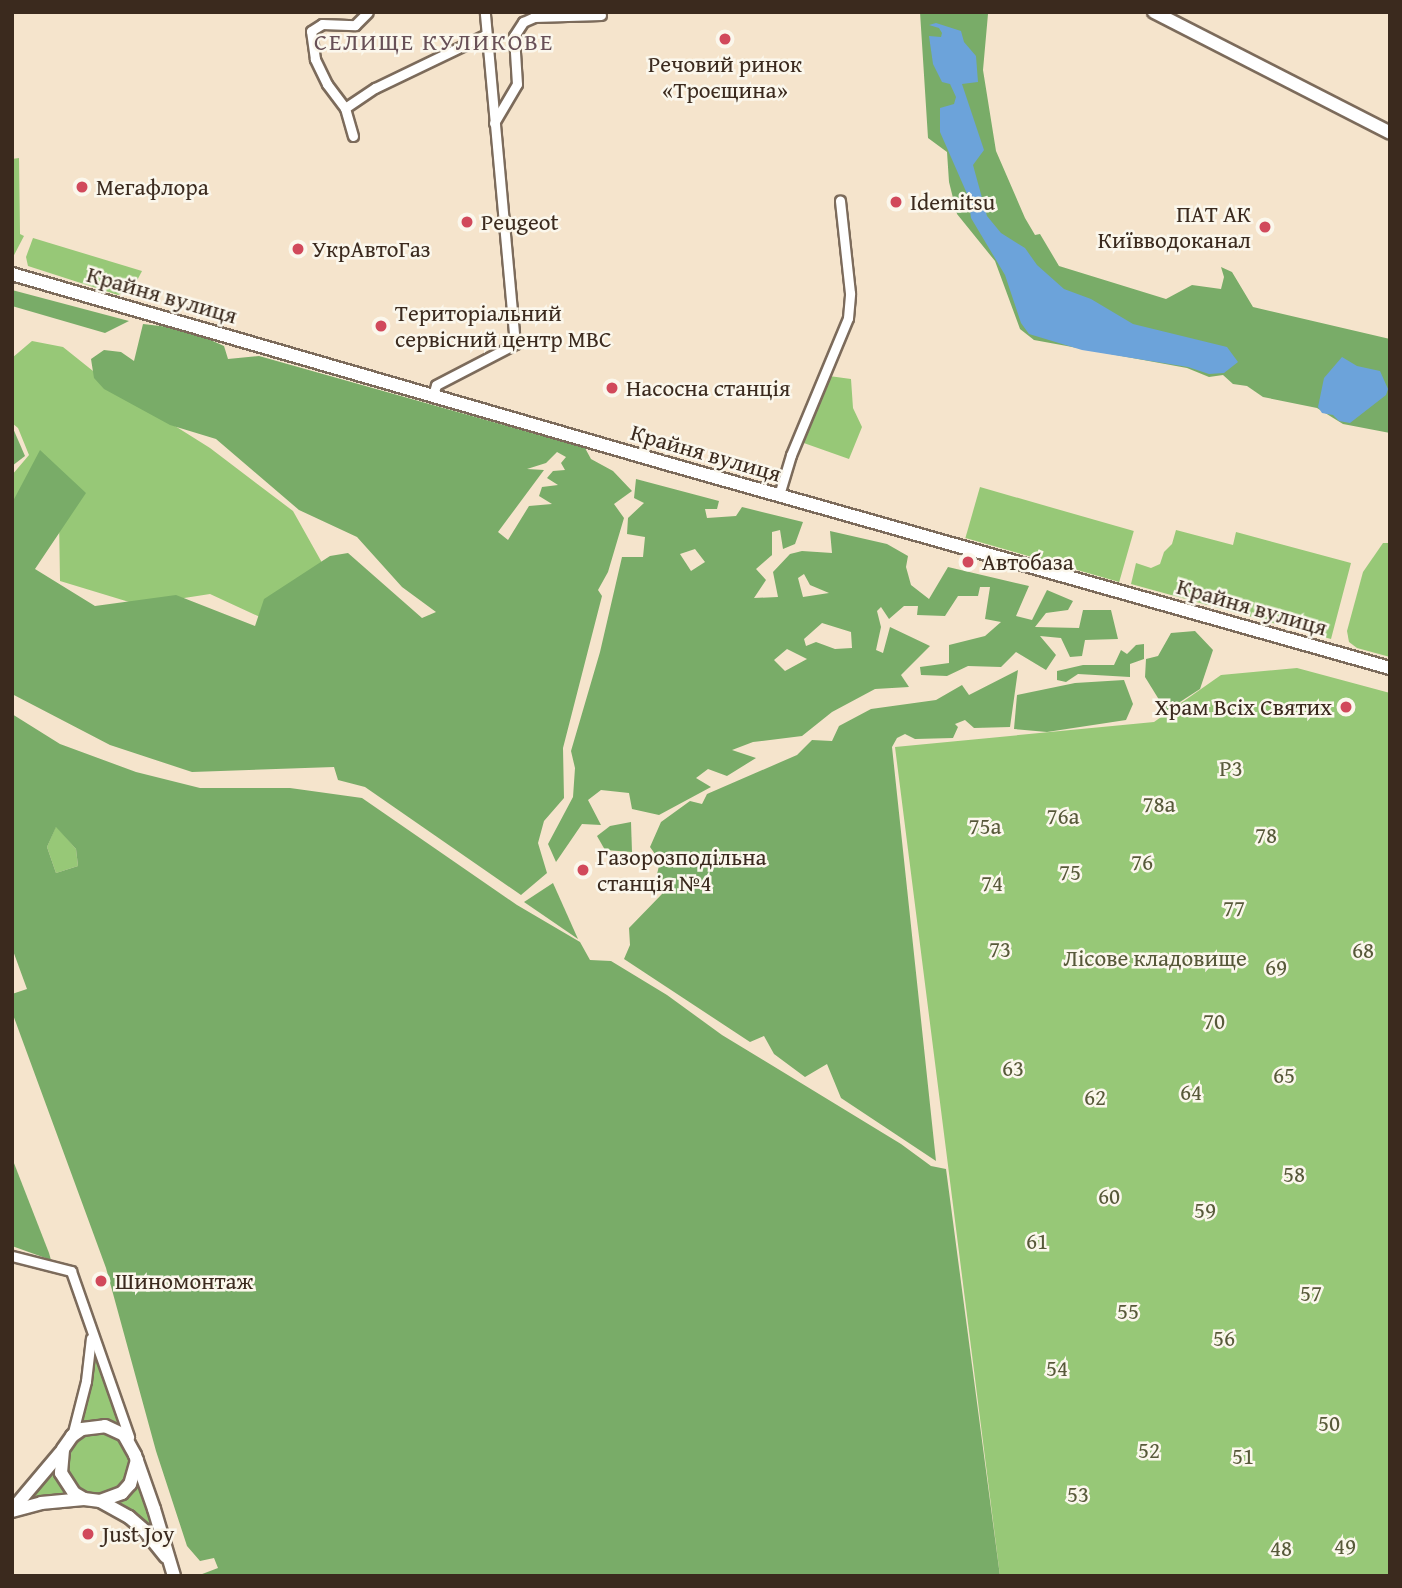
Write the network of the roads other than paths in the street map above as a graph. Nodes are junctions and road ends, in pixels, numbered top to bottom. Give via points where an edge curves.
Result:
1 (368, 12) edge
2 (485, 12) edge
3 (1154, 12) edge
4 (601, 15) dead end
5 (485, 35) junction
6 (345, 108) junction
7 (493, 125) junction
8 (1390, 133) edge
9 (353, 136) dead end
10 (840, 201) dead end
11 (12, 274) edge
12 (433, 395) junction
13 (779, 495) junction
14 (1390, 668) edge
15 (12, 1256) edge
16 (91, 1336) junction
17 (72, 1436) junction
18 (130, 1442) junction
19 (63, 1449) junction
20 (137, 1460) junction
21 (84, 1499) junction
22 (100, 1502) junction
23 (12, 1510) edge
24 (172, 1570) edge

1 - 6 street via 355,25 322,24 311,31 315,59
2 - 5 street
3 - 8 street
4 - 7 street via 534,17 523,22 514,36 517,83
5 - 6 street via 375,88
5 - 7 street via 494,93
6 - 9 street
7 - 12 street via 515,344 436,385
10 - 13 street via 850,293 848,318 790,455
11 - 12 street, Крайня вулиця
12 - 13 street, Крайня вулиця
13 - 14 street, Крайня вулиця
15 - 16 street via 71,1271
16 - 17 street
16 - 18 street
17 - 18 street via 82,1429 106,1426
17 - 19 street
18 - 20 street
19 - 21 street via 61,1473 74,1493
19 - 23 street
20 - 22 street via 130,1484 122,1493
20 - 24 street
21 - 22 street
21 - 23 street
22 - 24 street via 145,1531

